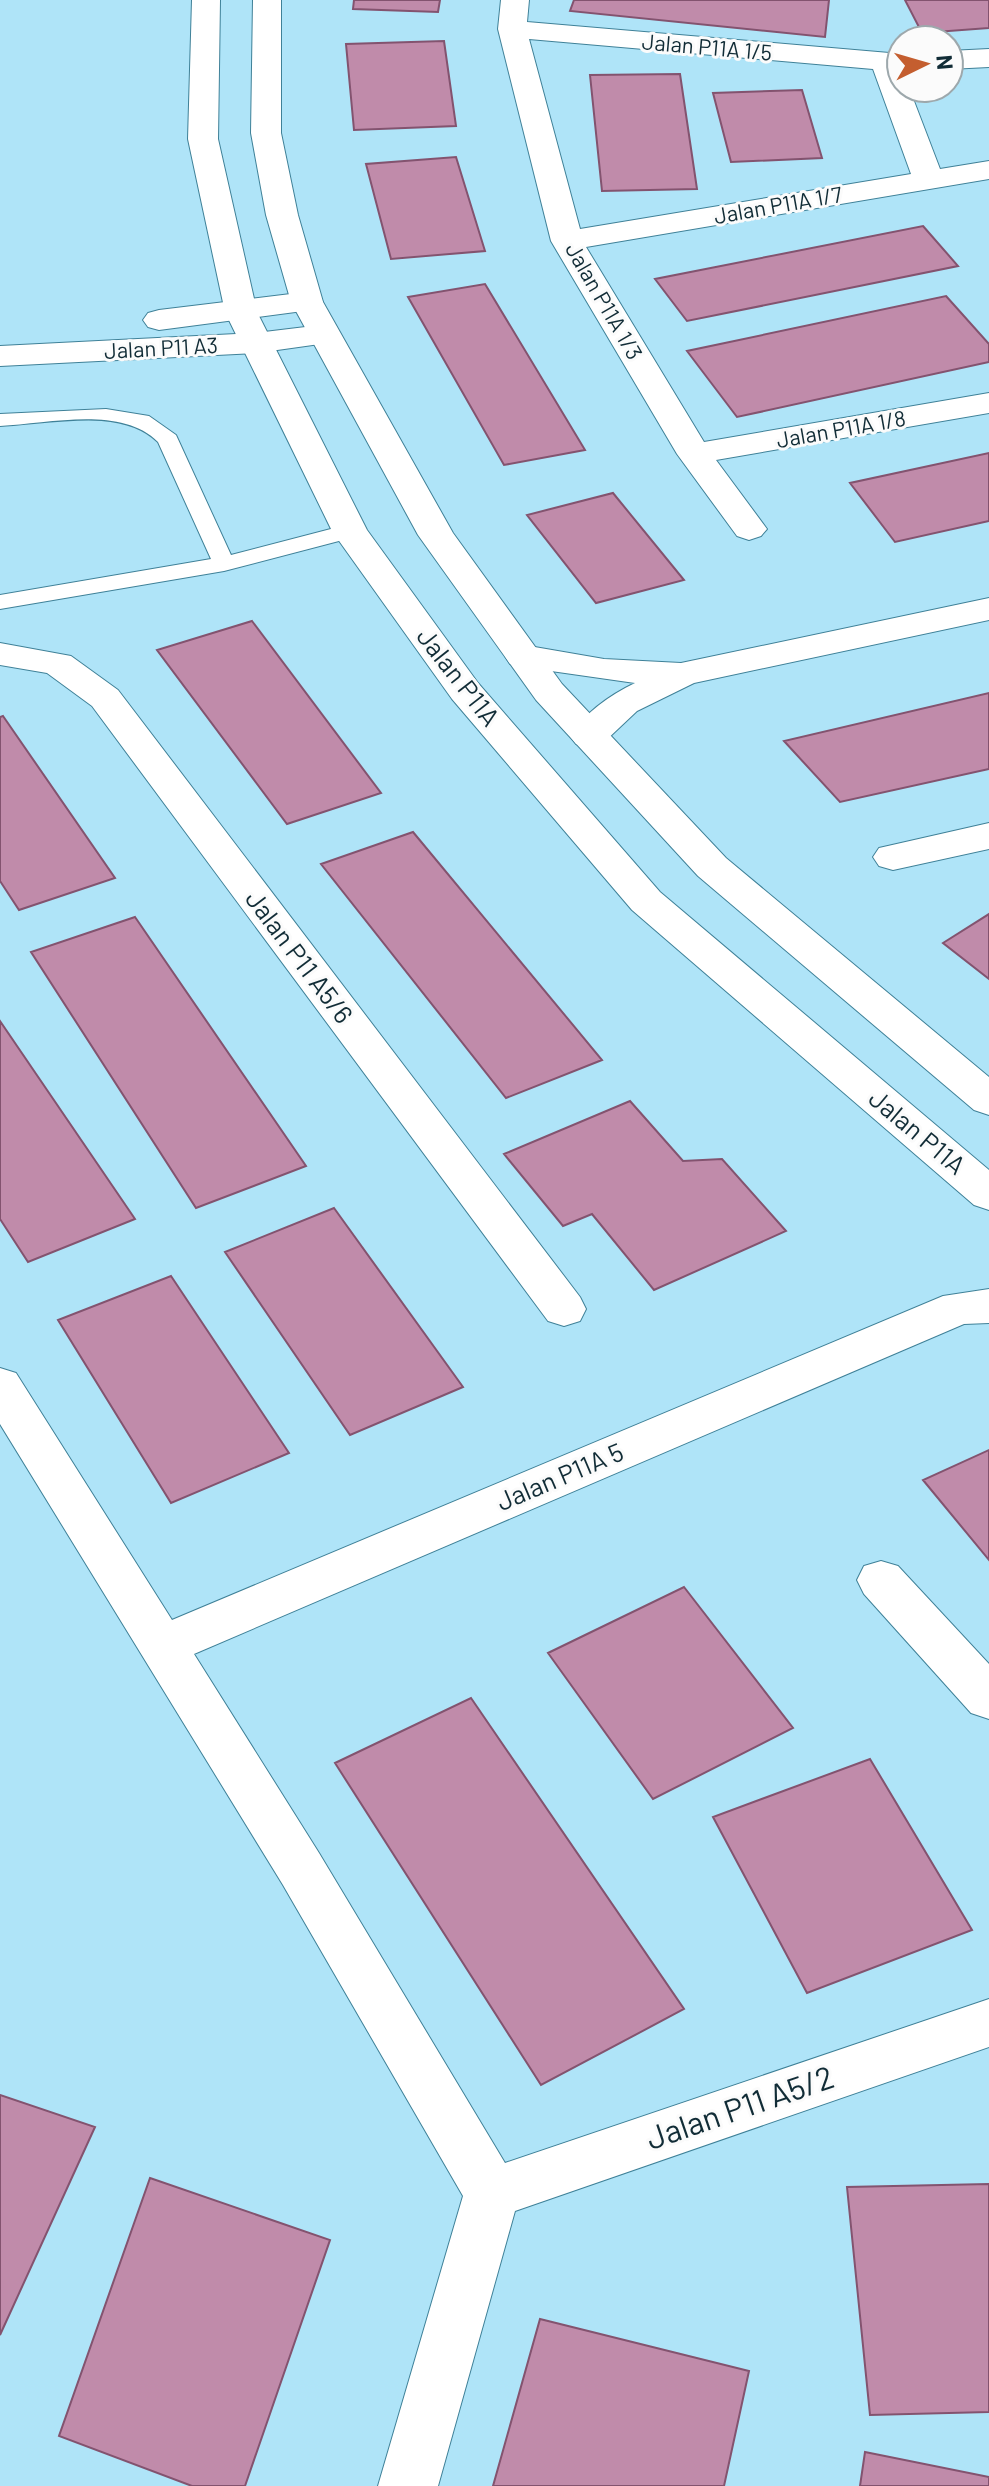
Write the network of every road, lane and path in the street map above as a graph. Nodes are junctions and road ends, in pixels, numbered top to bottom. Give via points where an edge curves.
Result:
1 (206, 0) edge
2 (267, 0) edge
3 (514, 14) edge
4 (989, 58) edge
5 (965, 59) edge
6 (885, 62) edge
7 (906, 104) edge
8 (989, 170) edge
9 (929, 180) junction
10 (567, 241) junction
11 (307, 302) junction
12 (241, 312) junction
13 (0, 335) edge
14 (322, 335) junction
15 (256, 343) junction
16 (0, 356) edge
17 (989, 403) edge
18 (0, 420) edge
19 (694, 454) junction
20 (749, 529) dead end
21 (350, 531) junction
22 (224, 564) junction
23 (0, 602) edge
24 (989, 609) edge
25 (0, 654) edge
26 (523, 656) junction
27 (683, 674) junction
28 (589, 736) junction
29 (989, 836) edge
30 (893, 857) dead end
31 (989, 1100) edge
32 (989, 1194) edge
33 (989, 1273) edge
34 (974, 1307) edge
35 (564, 1309) dead end
36 (0, 1385) edge
37 (881, 1580) dead end
38 (162, 1646) junction
39 (989, 1698) edge
40 (989, 2023) edge
41 (492, 2193) junction
42 (408, 2486) edge

1 - 12 street, Jalan P11A via 203,139
2 - 11 street via 266,133
3 - 6 street, Jalan P11A 1/5
3 - 10 street, Jalan P11A 1/3
4 - 5 street
7 - 9 street
8 - 9 street, Jalan P11A 1/7
9 - 10 street, Jalan P11A 1/7
10 - 19 street, Jalan P11A 1/3
11 - 12 street, Jalan P11 A3
11 - 14 street
12 - 13 street, Jalan P11 A3
12 - 15 street, Jalan P11A
14 - 15 street, Jalan P11 A3
14 - 26 street via 436,535
15 - 16 street, Jalan P11 A3
15 - 21 street, Jalan P11A
17 - 19 street, Jalan P11A 1/8
18 - 22 lane via 115,417 155,427 168,440
19 - 20 street, Jalan P11A 1/3
21 - 22 lane
21 - 32 street, Jalan P11A via 465,691 646,901
22 - 23 lane
24 - 27 street
25 - 35 street, Jalan P11 A5/6 via 58,664 105,698
26 - 27 street via 604,670
26 - 28 street
27 - 28 street via 624,703
28 - 31 street via 712,867
29 - 30 street
33 - 34 street, Jalan P11A 5
34 - 38 street, Jalan P11A 5
36 - 38 street
37 - 39 street
38 - 41 street
40 - 41 street, Jalan P11 A5/2
41 - 42 street

